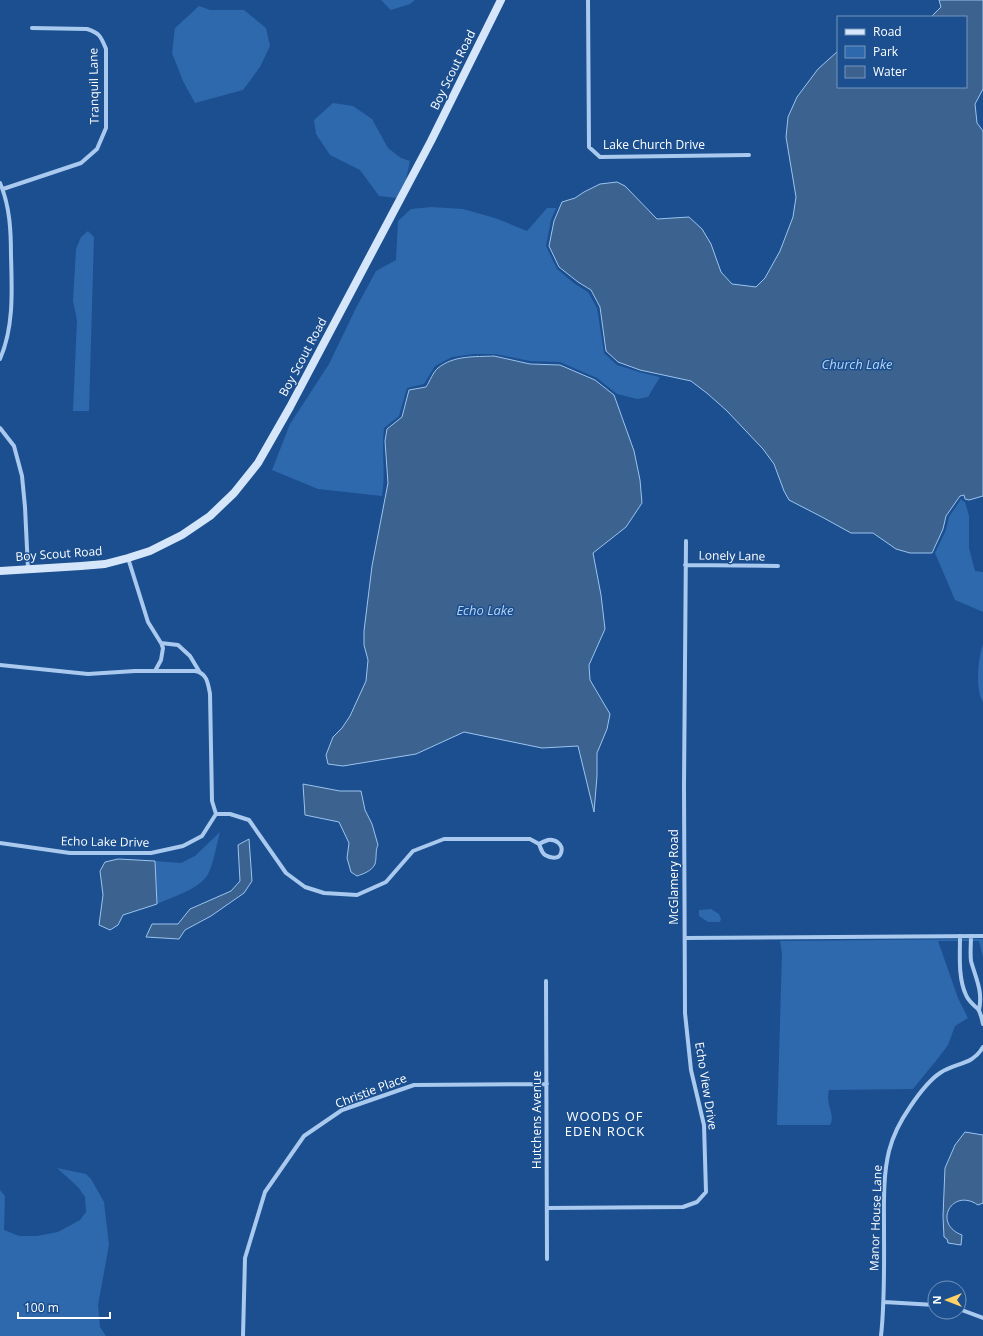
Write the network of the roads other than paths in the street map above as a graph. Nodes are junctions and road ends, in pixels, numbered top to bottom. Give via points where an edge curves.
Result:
1 (501, 0) edge
2 (588, 0) edge
3 (32, 28) dead end
4 (750, 155) dead end
5 (0, 183) edge
6 (3, 189) junction
7 (0, 359) edge
8 (0, 428) edge
9 (686, 541) dead end
10 (128, 558) junction
11 (685, 565) junction
12 (778, 566) dead end
13 (28, 569) junction
14 (0, 571) edge
15 (161, 643) junction
16 (0, 665) edge
17 (155, 671) junction
18 (199, 672) junction
19 (216, 814) junction
20 (0, 843) edge
21 (540, 844) junction
22 (960, 936) junction
23 (971, 936) junction
24 (983, 936) edge
25 (685, 938) junction
26 (546, 981) dead end
27 (979, 1010) junction
28 (983, 1024) edge
29 (983, 1047) edge
30 (546, 1084) junction
31 (547, 1208) junction
32 (547, 1259) dead end
33 (884, 1302) junction
34 (927, 1305) edge
35 (967, 1312) edge
36 (983, 1318) edge
37 (243, 1336) edge
38 (881, 1336) edge

1 - 10 street, Boy Scout Road via 431,141 258,463 234,493 201,523 166,544
2 - 4 street, Lake Church Drive via 589,147 600,157
3 - 6 street, Tranquil Lane via 87,29 96,32 102,38 106,49 106,128 97,149 81,163
5 - 6 street
6 - 7 street via 10,223 13,293 8,330
8 - 13 street via 14,446 22,476
9 - 11 street, McGlamery Road
10 - 13 street, Boy Scout Road via 97,565
10 - 15 street via 148,622
11 - 12 street, Lonely Lane
11 - 25 street, McGlamery Road
13 - 14 street, Boy Scout Road
15 - 17 street via 162,656
15 - 18 street via 178,645 190,656
16 - 17 street via 88,674
17 - 18 street
18 - 19 street via 206,677 210,694 212,801
19 - 20 street, Echo Lake Drive via 202,836 183,846 151,853 70,853
19 - 21 street via 230,814 249,820 286,873 305,887 324,893 357,895 386,882 413,851 444,839 530,840
21 - 21 street via 554,840 558,842 562,852 555,858 544,855
22 - 23 street, McGlamery Road
22 - 25 street, McGlamery Road
22 - 27 street via 966,996
23 - 24 street, McGlamery Road
23 - 27 street via 971,960 982,990
25 - 31 street, Echo View Drive via 685,1013 691,1070 704,1125 706,1192 697,1202 683,1207
26 - 30 street, Hutchens Avenue
27 - 28 street
29 - 33 street, Manor House Lane via 977,1056 940,1072 933,1079 910,1107 889,1149 884,1177
30 - 31 street, Hutchens Avenue
30 - 37 street, Christie Place via 414,1085 342,1110 304,1136 262,1199 245,1258
31 - 32 street, Hutchens Avenue
33 - 34 street
33 - 38 street, Manor House Lane
35 - 36 street

